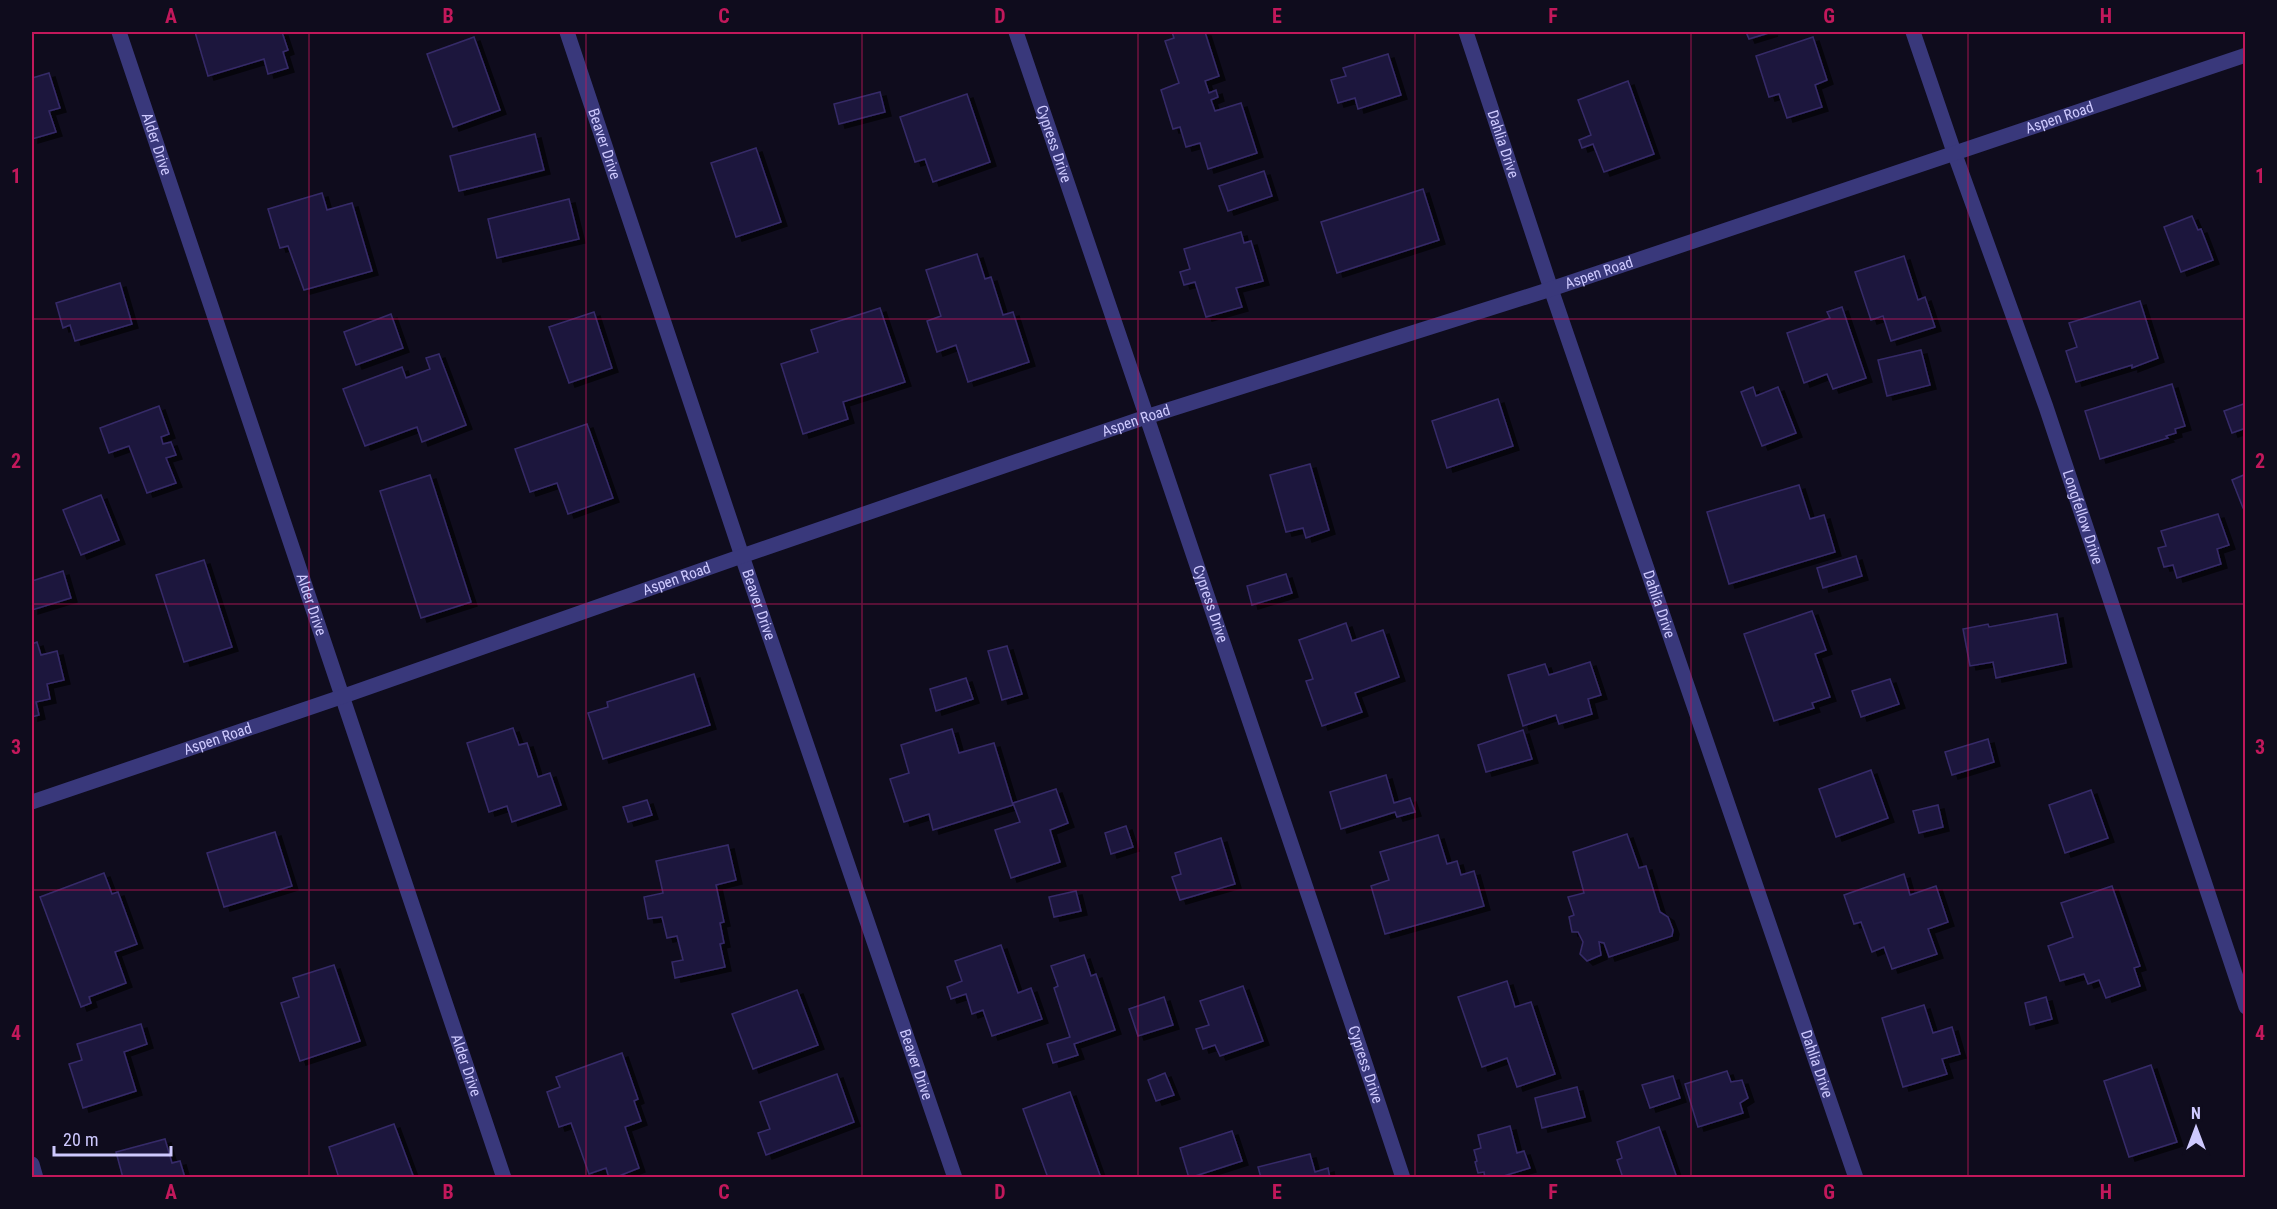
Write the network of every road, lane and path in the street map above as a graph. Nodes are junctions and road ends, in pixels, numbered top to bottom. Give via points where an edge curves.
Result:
1 (119, 32) edge
2 (567, 32) edge
3 (1016, 32) edge
4 (1466, 32) edge
5 (1913, 32) edge
6 (2246, 55) edge
7 (1954, 152) junction
8 (1551, 289) junction
9 (1146, 417) junction
10 (742, 556) junction
11 (341, 697) junction
12 (32, 802) edge
13 (2246, 1007) edge
14 (32, 1164) edge
15 (36, 1178) edge
16 (504, 1178) edge
17 (954, 1178) edge
18 (1404, 1178) edge
19 (1857, 1178) edge

1 - 11 street, Alder Drive
2 - 10 street, Beaver Drive
3 - 9 street, Cypress Drive
4 - 8 street, Dahlia Drive
5 - 7 street, Longfellow Drive
6 - 7 street, Aspen Road
7 - 8 street, Aspen Road
7 - 13 street, Longfellow Drive via 2050,418
8 - 9 street, Aspen Road
8 - 19 street, Dahlia Drive
9 - 10 street, Aspen Road
9 - 18 street, Cypress Drive
10 - 11 street, Aspen Road
10 - 17 street, Beaver Drive
11 - 12 street, Aspen Road
11 - 16 street, Alder Drive
14 - 15 street

